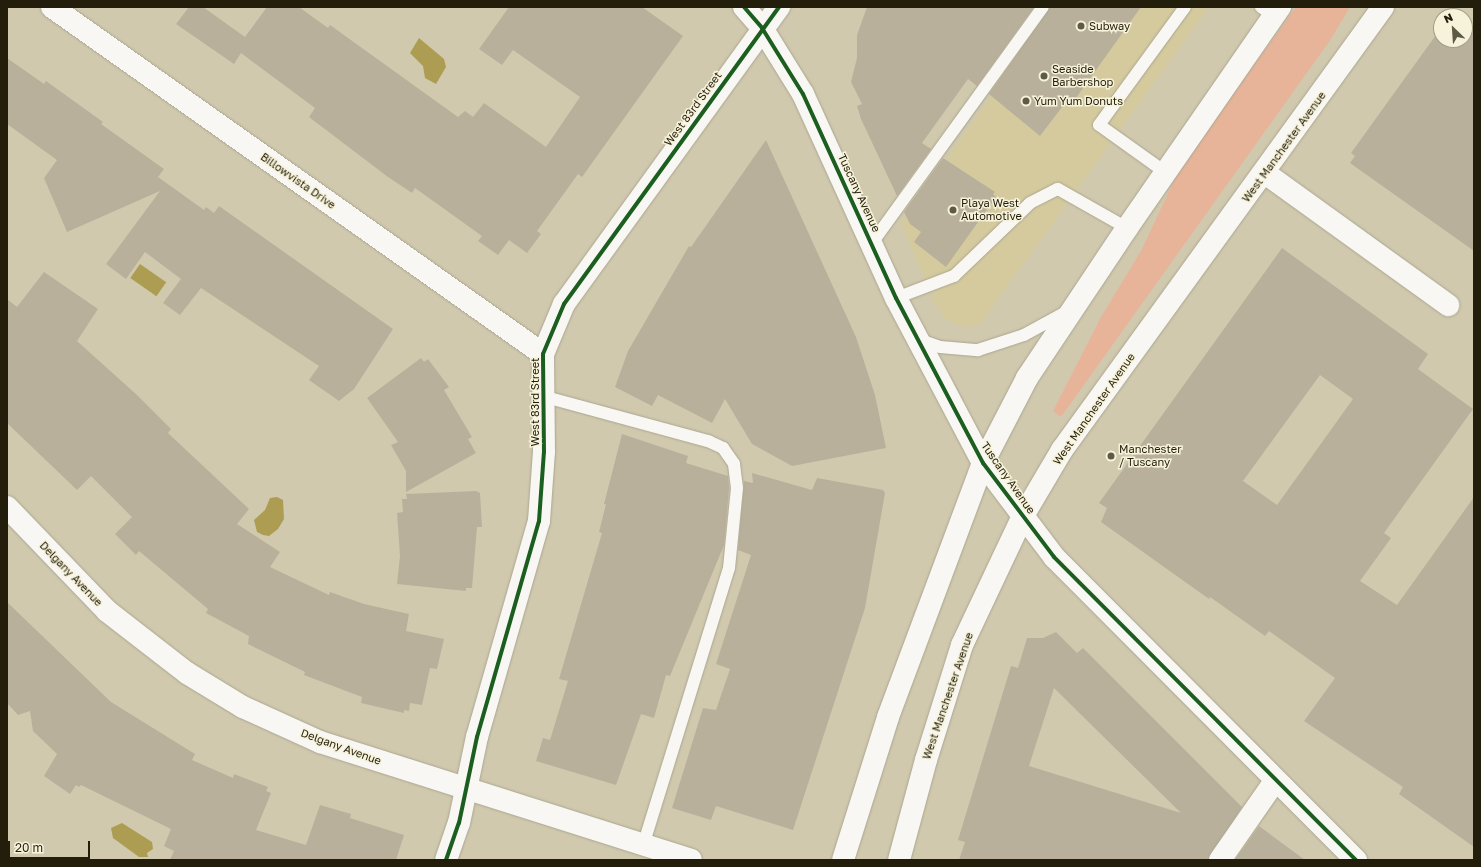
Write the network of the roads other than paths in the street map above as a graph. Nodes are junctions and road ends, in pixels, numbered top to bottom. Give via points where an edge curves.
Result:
1 (52, 7) edge
2 (744, 7) edge
3 (779, 7) edge
4 (1043, 7) edge
5 (1185, 7) edge
6 (1383, 7) edge
7 (1272, 10) edge
8 (762, 28) junction
9 (1165, 172) junction
10 (1265, 173) junction
11 (1127, 228) junction
12 (872, 243) junction
13 (896, 298) junction
14 (1448, 306) dead end
15 (1073, 309) junction
16 (920, 340) junction
17 (543, 354) junction
18 (542, 396) junction
19 (983, 463) junction
20 (7, 507) edge
21 (1023, 516) junction
22 (1275, 782) junction
23 (466, 788) junction
24 (643, 846) junction
25 (446, 860) edge
26 (691, 860) edge
27 (843, 860) edge
28 (899, 860) edge
29 (1220, 860) edge
30 (1356, 860) edge

1 - 17 street, Billowvista Drive
2 - 8 street, Tuscany Avenue
3 - 8 street, West 83rd Street
4 - 12 lane
5 - 9 lane via 1099,125
6 - 10 street, West Manchester Avenue
7 - 9 street
8 - 12 street, Tuscany Avenue via 803,94
8 - 17 street, West 83rd Street via 564,304
9 - 11 street
10 - 14 street
10 - 21 street, West Manchester Avenue via 1062,450
11 - 13 lane via 1058,189 1030,203 954,276
11 - 15 street
12 - 13 street, Tuscany Avenue
13 - 16 street, Tuscany Avenue
15 - 16 lane via 1024,335 978,350 940,347
15 - 19 street via 1027,378
16 - 19 street, Tuscany Avenue
17 - 18 street, West 83rd Street
18 - 23 street, West 83rd Street via 544,452 539,521 477,737
18 - 24 lane via 708,441 723,448 734,464 737,488 729,568
19 - 21 street, Tuscany Avenue
19 - 27 street via 888,717
20 - 23 street, Delgany Avenue via 108,611 194,677 244,707 320,742
21 - 22 street, Tuscany Avenue via 1054,558
21 - 28 street, West Manchester Avenue via 962,645
22 - 29 street
22 - 30 street, Tuscany Avenue
23 - 24 street, Delgany Avenue
23 - 25 street, West 83rd Street
24 - 26 street, Delgany Avenue

